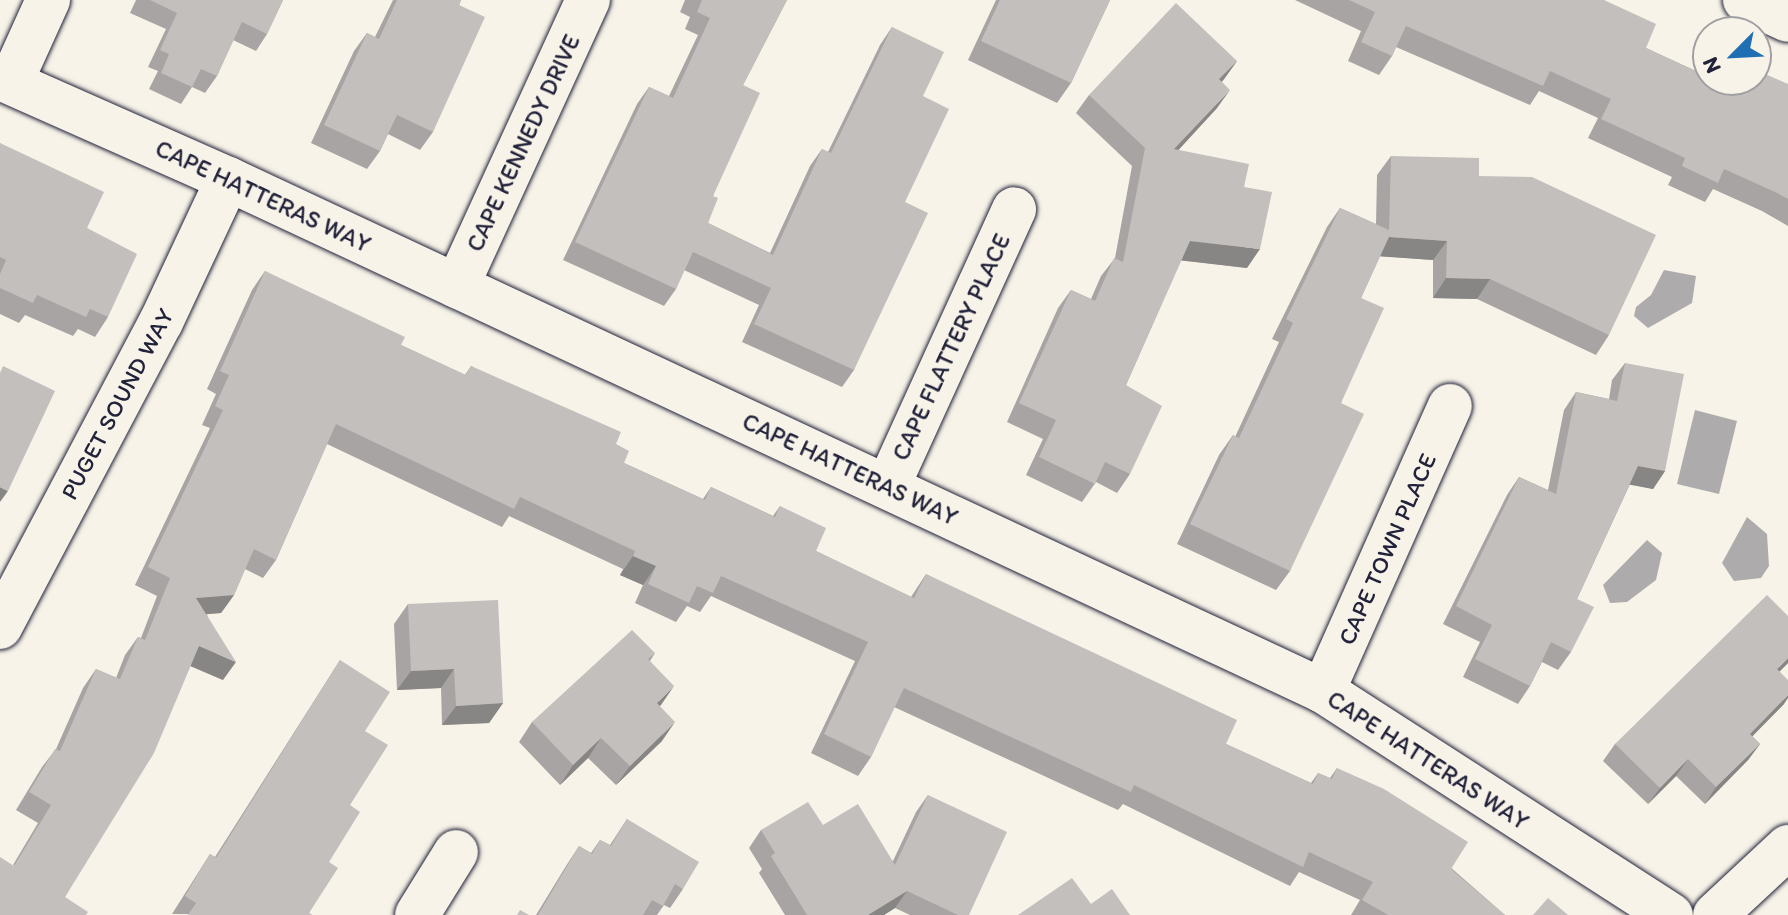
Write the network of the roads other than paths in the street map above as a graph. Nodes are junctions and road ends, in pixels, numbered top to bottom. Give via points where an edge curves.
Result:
1 (48, 0) edge
2 (588, 0) edge
3 (1745, 0) edge
4 (1788, 20) edge
5 (6, 80) edge
6 (228, 179) junction
7 (1014, 209) dead end
8 (457, 286) junction
9 (1450, 406) dead end
10 (888, 486) junction
11 (4, 613) edge
12 (1323, 691) junction
13 (1788, 847) edge
14 (456, 852) dead end
15 (417, 915) edge
16 (1671, 915) edge
17 (1715, 915) edge

1 - 5 street
2 - 8 street, CAPE KENNEDY DRIVE
3 - 4 street
5 - 6 street, CAPE HATTERAS WAY
6 - 8 street, CAPE HATTERAS WAY
6 - 11 street, PUGET SOUND WAY via 161,322
7 - 10 street, CAPE FLATTERY PLACE
8 - 10 street, CAPE HATTERAS WAY
9 - 12 street, CAPE TOWN PLACE
10 - 12 street, CAPE HATTERAS WAY
12 - 16 street, CAPE HATTERAS WAY
13 - 17 street
14 - 15 street

